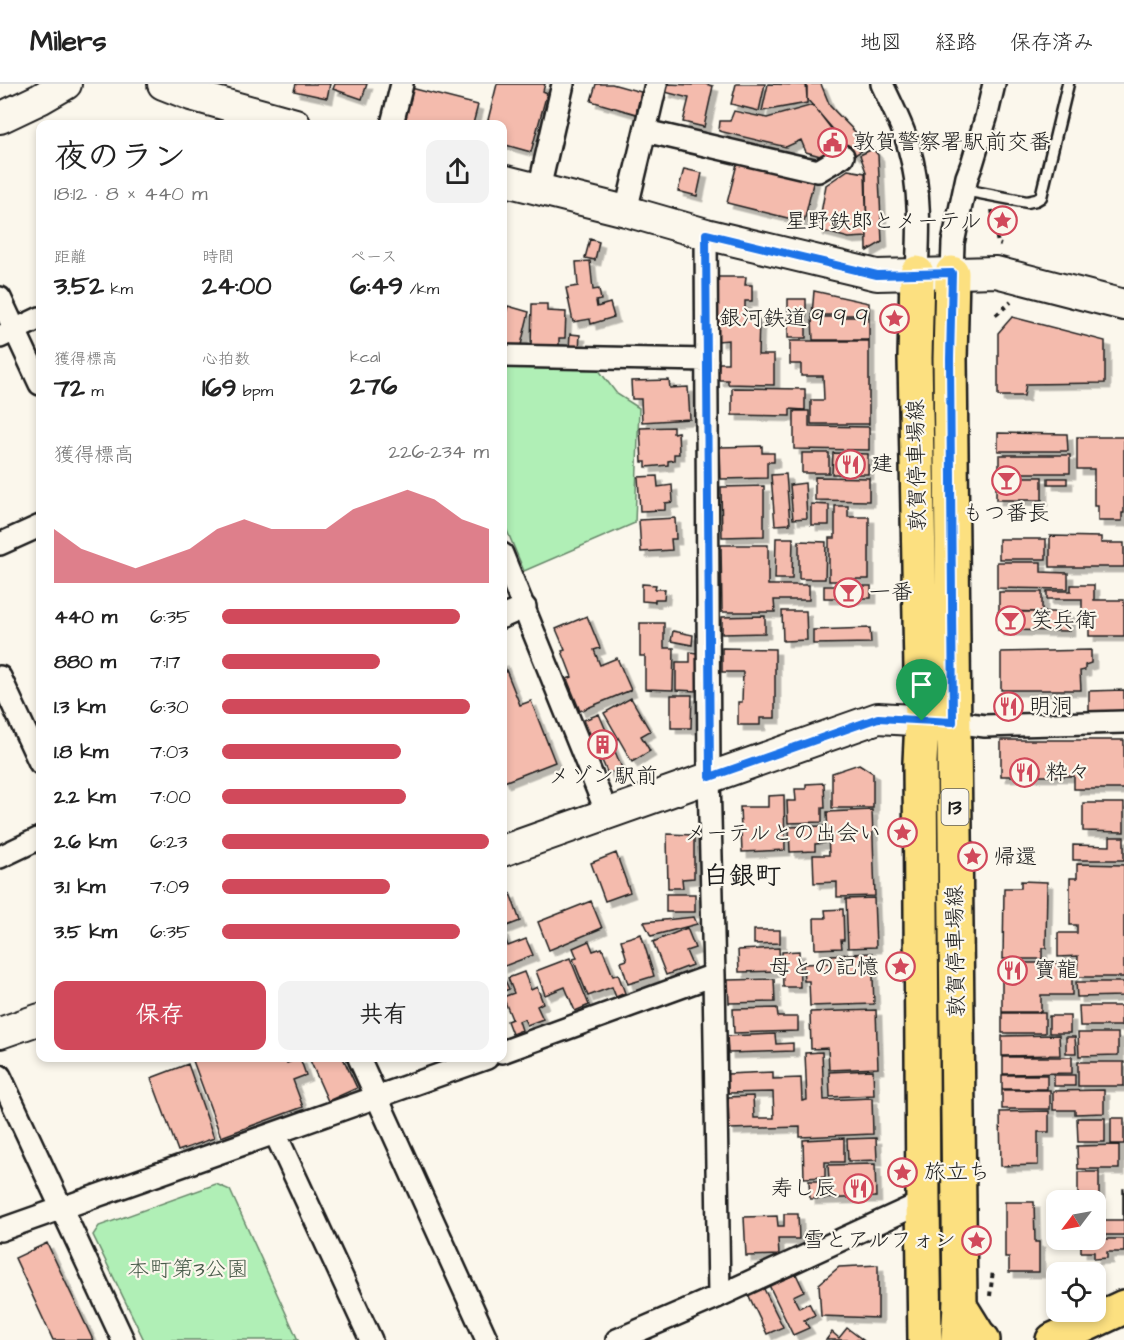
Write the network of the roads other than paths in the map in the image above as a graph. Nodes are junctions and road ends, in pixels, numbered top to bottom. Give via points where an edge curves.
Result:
1 (66, 84) edge
2 (163, 84) edge
3 (402, 84) edge
4 (563, 84) edge
5 (656, 84) edge
6 (882, 84) edge
7 (994, 84) edge
8 (1068, 84) edge
9 (0, 118) edge
10 (281, 120) edge
11 (393, 120) edge
12 (645, 131) junction
13 (843, 156) dead end
14 (507, 181) edge
15 (539, 189) junction
16 (964, 190) junction
17 (626, 211) junction
18 (706, 234) junction
19 (917, 273) junction
20 (952, 273) junction
21 (0, 298) edge
22 (1124, 304) edge
23 (36, 320) edge
24 (7, 333) edge
25 (507, 356) edge
26 (707, 360) junction
27 (36, 378) edge
28 (36, 528) edge
29 (0, 544) edge
30 (507, 566) edge
31 (525, 607) junction
32 (507, 615) edge
33 (0, 677) edge
34 (937, 721) junction
35 (1124, 722) edge
36 (36, 754) edge
37 (710, 777) junction
38 (607, 813) junction
39 (36, 840) edge
40 (507, 849) edge
41 (0, 857) edge
42 (714, 975) junction
43 (36, 1020) edge
44 (0, 1033) edge
45 (507, 1050) edge
46 (361, 1062) edge
47 (476, 1062) edge
48 (0, 1076) edge
49 (377, 1097) junction
50 (275, 1133) junction
51 (922, 1202) junction
52 (62, 1208) junction
53 (0, 1230) edge
54 (719, 1296) junction
55 (960, 1306) junction
56 (1124, 1307) edge
57 (123, 1340) edge
58 (371, 1340) edge
59 (487, 1340) edge
60 (617, 1340) edge
61 (925, 1340) edge
62 (958, 1340) edge
63 (983, 1340) edge
64 (1053, 1340) edge

1 - 9 street
2 - 10 street
3 - 11 street
4 - 15 street
5 - 12 street
6 - 19 street via 909,147 914,170 919,217
7 - 16 street
8 - 16 lane via 1041,197 1027,202
12 - 13 street via 818,171
12 - 17 street
14 - 15 street
15 - 17 street
16 - 20 street via 953,243
17 - 18 street
18 - 19 street via 877,275
18 - 26 street
19 - 20 street
19 - 34 main road, 敦賀停車場線 / 13 via 915,358
20 - 22 street via 996,272
20 - 34 main road, 敦賀停車場線 / 13
21 - 24 street
23 - 24 street
24 - 27 street
25 - 26 street
26 - 37 street
28 - 29 street
30 - 31 street
31 - 32 street
31 - 38 street
33 - 36 street
34 - 35 street via 985,726
34 - 37 street via 878,718
34 - 51 main road, 敦賀停車場線 / 13 via 920,774
34 - 55 main road, 敦賀停車場線 / 13
37 - 38 street
37 - 42 street
38 - 40 street
39 - 41 street
42 - 45 street
42 - 54 street
43 - 44 street
46 - 49 street
47 - 49 street
48 - 52 street
49 - 50 street
49 - 59 street
50 - 52 street
50 - 58 street
51 - 54 street
51 - 61 main road, 敦賀停車場線 / 13
52 - 53 street
52 - 57 street
54 - 60 street
55 - 62 main road, 敦賀停車場線 / 13
55 - 63 main road
56 - 64 main road

